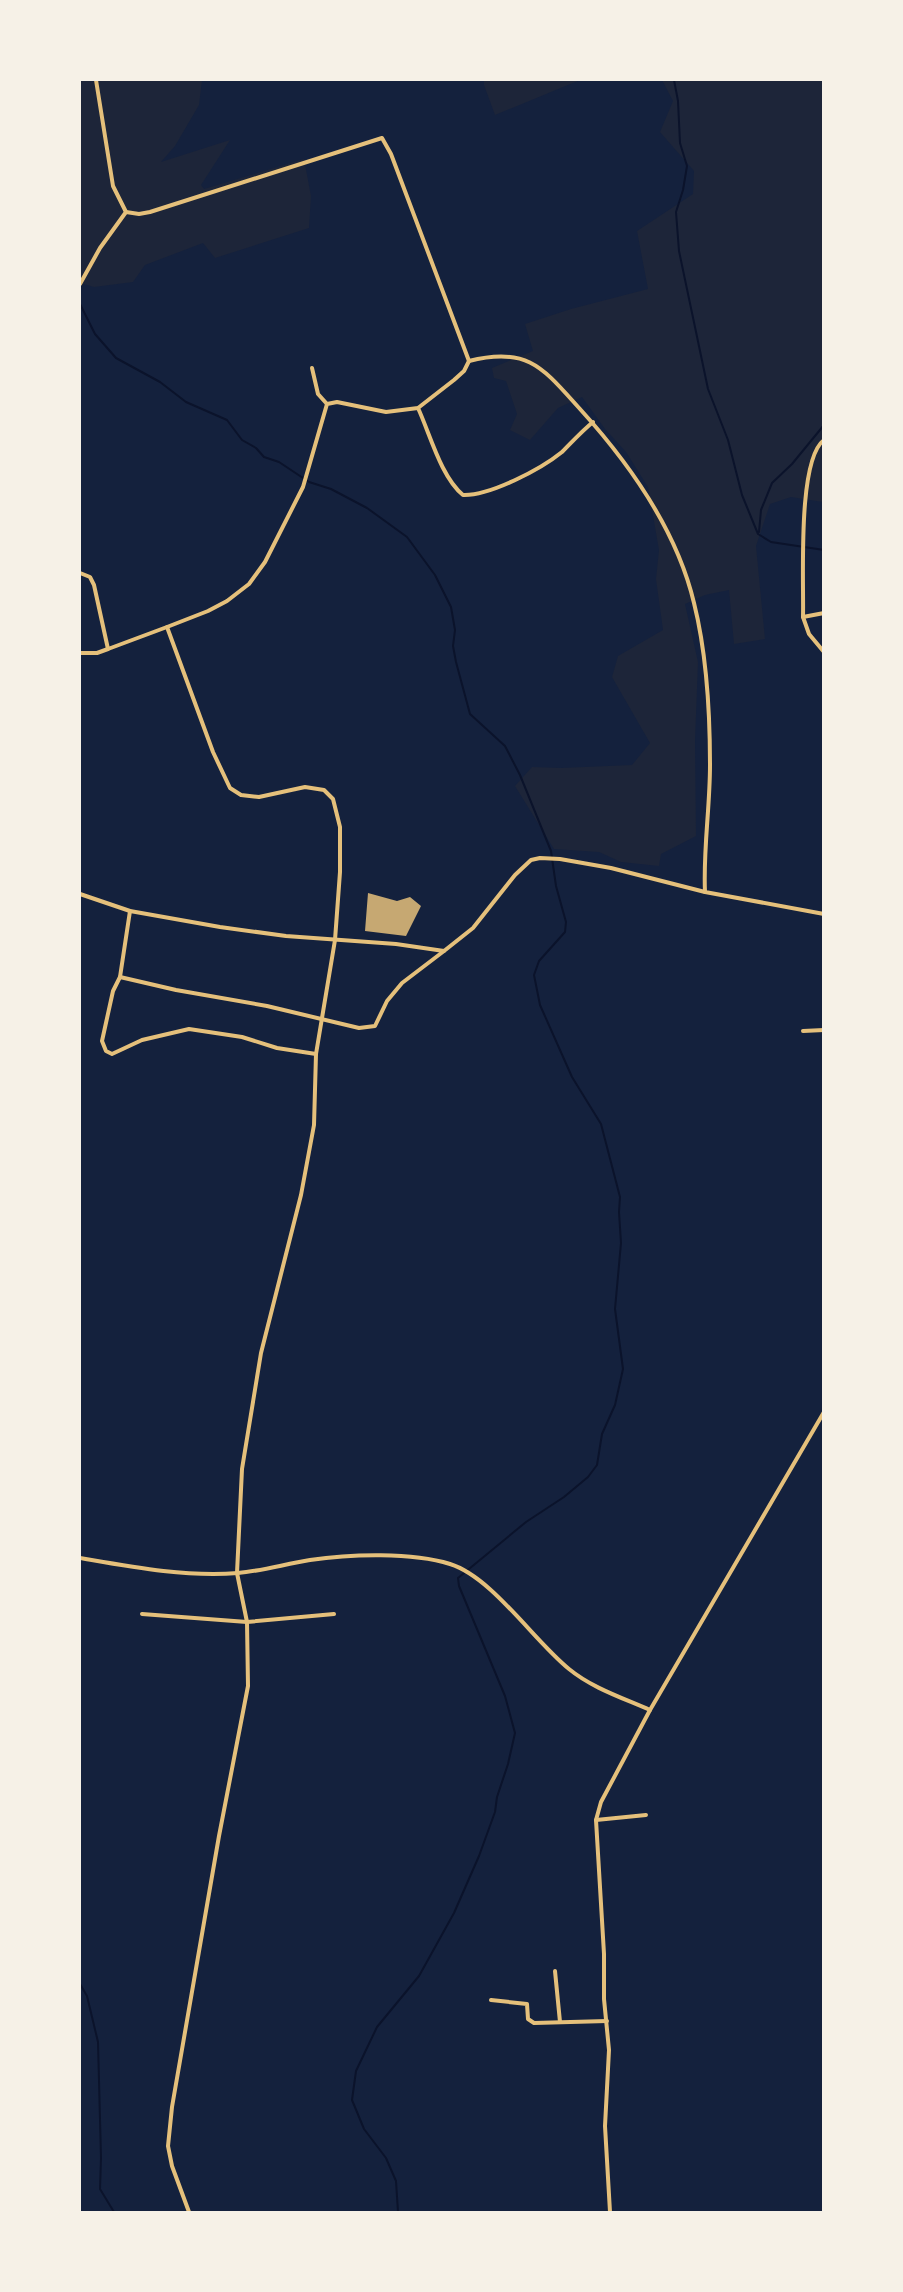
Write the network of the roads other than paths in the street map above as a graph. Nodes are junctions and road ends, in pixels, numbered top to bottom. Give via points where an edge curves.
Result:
1 (96, 80) edge
2 (126, 212) junction
3 (80, 284) edge
4 (469, 361) junction
5 (312, 368) dead end
6 (327, 404) junction
7 (418, 408) junction
8 (593, 422) junction
9 (824, 440) edge
10 (80, 573) edge
11 (824, 613) edge
12 (803, 617) junction
13 (167, 627) junction
14 (108, 649) junction
15 (824, 652) edge
16 (80, 653) edge
17 (705, 892) junction
18 (80, 894) edge
19 (130, 911) junction
20 (824, 914) edge
21 (335, 940) junction
22 (444, 951) junction
23 (120, 977) junction
24 (321, 1020) junction
25 (824, 1030) edge
26 (803, 1031) dead end
27 (316, 1054) junction
28 (824, 1412) edge
29 (80, 1558) edge
30 (237, 1573) junction
31 (142, 1614) dead end
32 (334, 1614) dead end
33 (247, 1622) junction
34 (650, 1710) junction
35 (646, 1815) dead end
36 (596, 1820) junction
37 (555, 1971) dead end
38 (491, 2000) dead end
39 (607, 2021) junction
40 (560, 2022) junction
41 (189, 2212) edge
42 (610, 2212) edge

1 - 2 street via 113,186
2 - 3 street
2 - 4 street via 150,212 382,138
4 - 7 street via 464,371
4 - 8 street via 520,357 549,374
5 - 6 street via 318,394
6 - 7 street via 337,402 386,412
6 - 13 street via 303,487 266,562 249,584 208,611
7 - 8 street via 443,466 463,495 481,494 534,470 561,452
8 - 17 street via 660,519 694,601 703,646 710,765
9 - 12 street via 817,448 805,489
10 - 14 street via 90,577 94,585
11 - 12 street
12 - 15 street via 809,634
13 - 14 street
13 - 21 street via 230,788 241,795 259,797 305,787 324,790 333,799 340,827
14 - 16 street
17 - 20 street
17 - 22 street via 611,867 560,859 531,860 473,928
18 - 19 street
19 - 21 street via 220,927
19 - 23 street
21 - 22 street
21 - 24 street
22 - 24 street via 402,983 387,1001 375,1026 359,1028
23 - 24 street
23 - 27 street via 102,1041 112,1054 142,1040 189,1029
24 - 27 street
25 - 26 street
27 - 30 street via 314,1125 302,1195 261,1353 242,1469
28 - 34 street
29 - 30 street via 189,1575
30 - 33 street
30 - 34 street via 348,1557 422,1557 461,1568 507,1606 570,1670
31 - 33 street
32 - 33 street
33 - 41 street via 247,1695 219,1836 168,2146
34 - 36 street via 601,1802
35 - 36 street
36 - 39 street
37 - 40 street
38 - 40 street via 527,2004 529,2021
39 - 40 street
39 - 42 street via 605,2126

